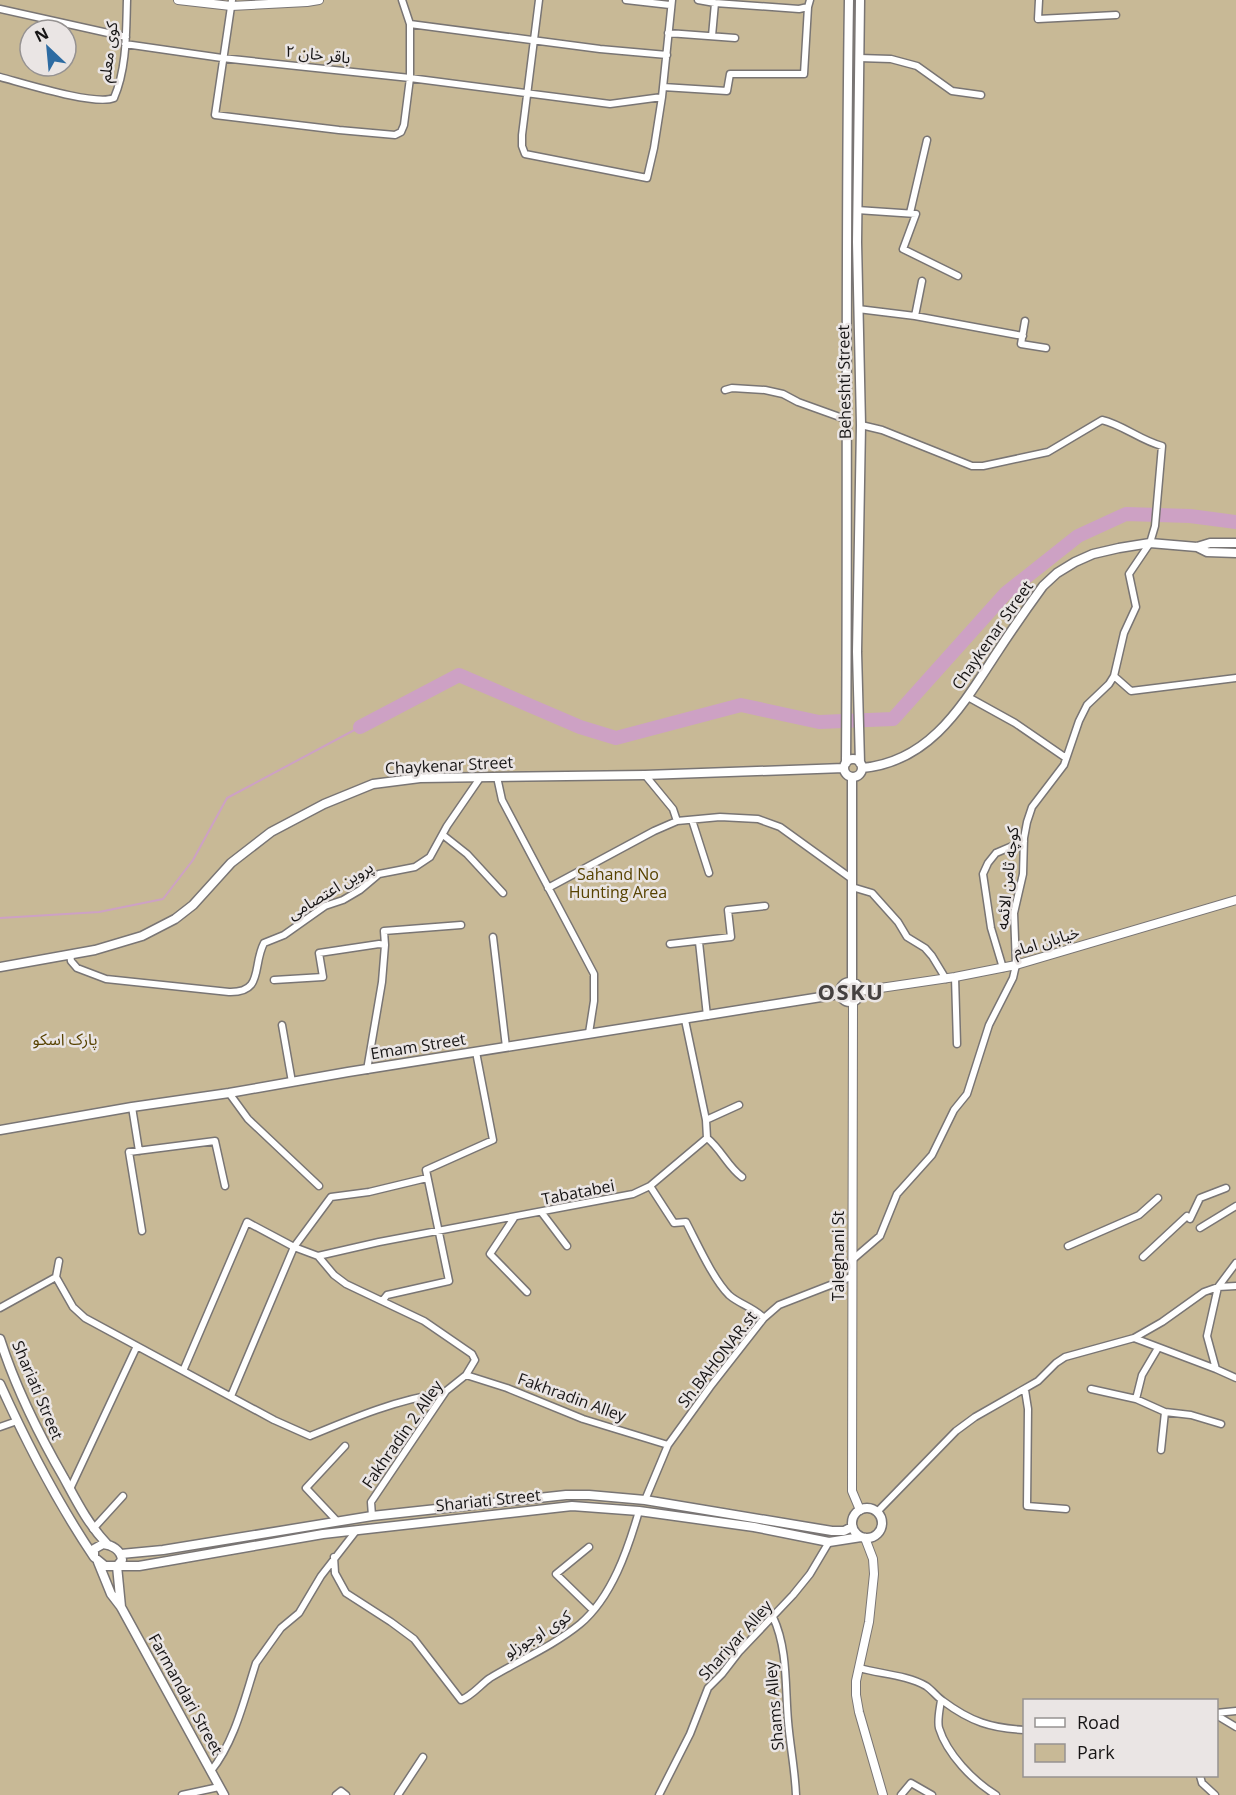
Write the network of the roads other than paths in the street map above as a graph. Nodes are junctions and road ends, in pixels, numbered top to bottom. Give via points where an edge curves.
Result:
1 (127, 0) edge
2 (178, 0) edge
3 (319, 0) edge
4 (402, 0) edge
5 (539, 0) edge
6 (626, 0) edge
7 (698, 0) edge
8 (849, 0) edge
9 (860, 0) edge
10 (1039, 0) edge
11 (671, 2) edge
12 (232, 3) edge
13 (715, 3) junction
14 (809, 4) edge
15 (0, 9) edge
16 (1116, 15) dead end
17 (410, 24) junction
18 (668, 33) junction
19 (712, 36) junction
20 (735, 38) dead end
21 (534, 39) junction
22 (125, 41) junction
23 (667, 55) junction
24 (222, 58) junction
25 (859, 58) junction
26 (0, 77) edge
27 (410, 78) junction
28 (663, 87) junction
29 (527, 94) junction
30 (981, 95) dead end
31 (662, 97) junction
32 (927, 140) dead end
33 (857, 210) junction
34 (910, 213) junction
35 (958, 276) dead end
36 (922, 281) dead end
37 (858, 309) junction
38 (915, 316) junction
39 (1025, 321) dead end
40 (1023, 336) junction
41 (1046, 348) dead end
42 (725, 390) dead end
43 (848, 420) junction
44 (861, 425) junction
45 (1150, 543) junction
46 (1236, 543) edge
47 (1197, 547) junction
48 (1236, 553) edge
49 (1114, 676) junction
50 (1236, 678) edge
51 (968, 697) junction
52 (1066, 758) junction
53 (845, 765) junction
54 (861, 766) junction
55 (645, 775) junction
56 (497, 777) junction
57 (852, 777) junction
58 (480, 778) junction
59 (692, 820) junction
60 (677, 821) junction
61 (443, 835) junction
62 (1024, 841) junction
63 (709, 873) dead end
64 (852, 883) junction
65 (548, 888) junction
66 (503, 893) dead end
67 (1236, 900) edge
68 (765, 906) dead end
69 (461, 925) dead end
70 (493, 937) dead end
71 (699, 942) junction
72 (670, 944) dead end
73 (385, 945) junction
74 (70, 954) junction
75 (1016, 965) junction
76 (0, 967) edge
77 (1003, 968) junction
78 (955, 977) junction
79 (946, 979) junction
80 (274, 980) dead end
81 (852, 982) junction
82 (860, 991) junction
83 (840, 994) junction
84 (853, 1001) junction
85 (707, 1016) junction
86 (685, 1020) junction
87 (282, 1024) dead end
88 (589, 1033) junction
89 (957, 1044) dead end
90 (506, 1047) junction
91 (476, 1052) junction
92 (367, 1070) junction
93 (292, 1082) junction
94 (228, 1093) junction
95 (740, 1105) dead end
96 (132, 1107) junction
97 (706, 1120) junction
98 (0, 1130) edge
99 (707, 1138) junction
100 (139, 1151) junction
101 (742, 1177) dead end
102 (427, 1178) junction
103 (225, 1186) dead end
104 (319, 1186) dead end
105 (650, 1186) junction
106 (1227, 1188) dead end
107 (1158, 1198) dead end
108 (1236, 1206) edge
109 (542, 1213) junction
110 (514, 1218) junction
111 (1200, 1228) dead end
112 (142, 1231) dead end
113 (438, 1231) junction
114 (1068, 1245) dead end
115 (567, 1246) dead end
116 (294, 1247) junction
117 (318, 1257) junction
118 (1143, 1257) dead end
119 (59, 1261) dead end
120 (851, 1261) junction
121 (1236, 1263) edge
122 (56, 1277) junction
123 (851, 1277) junction
124 (1236, 1286) edge
125 (1218, 1287) junction
126 (527, 1292) dead end
127 (383, 1300) junction
128 (0, 1308) edge
129 (764, 1318) junction
130 (1134, 1338) junction
131 (0, 1339) edge
132 (137, 1346) junction
133 (1158, 1348) junction
134 (1216, 1369) junction
135 (183, 1371) junction
136 (466, 1375) junction
137 (1236, 1378) edge
138 (0, 1384) edge
139 (1091, 1389) dead end
140 (1024, 1390) junction
141 (444, 1393) junction
142 (231, 1396) junction
143 (1136, 1399) junction
144 (1165, 1412) junction
145 (17, 1421) junction
146 (1221, 1424) dead end
147 (0, 1427) edge
148 (37, 1432) junction
149 (25, 1439) junction
150 (668, 1445) junction
151 (345, 1446) dead end
152 (1161, 1450) dead end
153 (70, 1490) junction
154 (123, 1496) dead end
155 (645, 1500) junction
156 (468, 1506) junction
157 (1066, 1509) dead end
158 (860, 1510) junction
159 (639, 1511) junction
160 (877, 1512) junction
161 (372, 1516) junction
162 (469, 1518) junction
163 (337, 1521) junction
164 (852, 1527) junction
165 (93, 1529) junction
166 (356, 1530) junction
167 (863, 1538) junction
168 (829, 1542) junction
169 (107, 1544) junction
170 (589, 1546) dead end
171 (163, 1550) junction
172 (121, 1554) junction
173 (334, 1557) junction
174 (96, 1560) junction
175 (165, 1562) junction
176 (117, 1566) junction
177 (121, 1608) junction
178 (593, 1610) junction
179 (773, 1617) junction
180 (859, 1668) junction
181 (941, 1700) junction
182 (1236, 1711) edge
183 (1218, 1714) edge
184 (1218, 1715) edge
185 (1236, 1726) edge
186 (1023, 1730) edge
187 (423, 1757) dead end
188 (211, 1771) junction
189 (1200, 1777) edge
190 (222, 1791) edge
191 (182, 1795) edge
192 (336, 1795) edge
193 (346, 1795) edge
194 (398, 1795) edge
195 (659, 1795) edge
196 (796, 1795) edge
197 (884, 1795) edge
198 (901, 1795) edge
199 (932, 1795) edge
200 (996, 1795) edge
201 (1215, 1795) edge

1 - 22 street, کوی معلم
2 - 12 street
3 - 12 street
4 - 17 street
5 - 21 street
6 - 11 street
7 - 13 street
8 - 43 main road, Beheshti Street
9 - 25 main road, Beheshti Street
10 - 16 street via 1038,19
11 - 18 street
12 - 24 street
13 - 14 street via 799,9
13 - 19 street
14 - 28 street via 804,74 730,74 727,90
15 - 22 street, باقر خان ۲
17 - 21 street
17 - 27 street
18 - 19 street
18 - 23 street
19 - 20 street
21 - 23 street
21 - 29 street
22 - 24 street, باقر خان ۲
22 - 26 street, کوی معلم via 117,91 107,101
23 - 28 street
24 - 27 street, باقر خان ۲
24 - 27 street via 215,115 339,130 395,135 401,132
25 - 30 street via 891,59 917,66 952,91
25 - 33 main road, Beheshti Street
27 - 29 street, باقر خان ۲
28 - 31 street
29 - 31 street, باقر خان ۲ via 610,104
29 - 31 street via 522,146 525,154 647,178
32 - 34 street
33 - 34 street
33 - 37 main road, Beheshti Street
34 - 35 street via 916,214 903,249
36 - 38 street
37 - 38 street
37 - 44 main road, Beheshti Street
38 - 40 street
39 - 40 street
40 - 41 street via 1022,344
42 - 43 street via 783,394
43 - 53 main road, Beheshti Street
44 - 45 street, کوچه ثامن الائمه via 882,429 972,466 983,466 1047,452 1102,420 1112,423 1162,446 1157,519
44 - 54 main road, Beheshti Street via 857,652
45 - 47 main road, Chaykenar Street
45 - 49 street, کوچه ثامن الائمه via 1130,574 1136,606 1124,633
45 - 51 main road, Chaykenar Street via 1093,554 1057,573 1026,609
46 - 47 main road, Chaykenar Street
47 - 48 main road, Chaykenar Street via 1207,552
49 - 50 street via 1131,691
49 - 52 street, کوچه ثامن الائمه via 1087,705
51 - 52 street
51 - 54 main road, Chaykenar Street via 933,738 916,751 874,767
52 - 62 street, کوچه ثامن الائمه via 1032,807
53 - 54 main road via 853,759
53 - 55 main road, Chaykenar Street
53 - 57 main road via 847,776
54 - 57 main road via 858,776
55 - 56 main road, Chaykenar Street
55 - 60 street via 673,809
56 - 58 main road, Chaykenar Street
56 - 65 street via 502,800
57 - 64 main road
58 - 61 street, پروین اعتصامی
58 - 74 main road, Chaykenar Street via 420,778 373,784 324,804 271,832 175,919 142,936
59 - 60 street
59 - 63 street
59 - 64 street via 758,819 780,827
60 - 65 street
61 - 66 street
61 - 74 street, پروین اعتصامی via 430,857 415,867 379,874 360,890 264,943 254,983 247,989 229,992 115,980 77,968
62 - 75 street, کوچه ثامن الائمه via 1023,874 1014,913
62 - 77 street via 996,853 983,874 991,928
64 - 79 street via 872,893 907,937 932,956
64 - 81 main road
65 - 88 street via 594,974
67 - 75 street, خیابان امام
68 - 71 street via 728,910 731,937
69 - 73 street via 384,932
70 - 90 street
71 - 72 street
71 - 85 street
73 - 80 street via 319,953 323,977
73 - 92 street
74 - 76 main road, Chaykenar Street
75 - 77 street, خیابان امام
75 - 120 street via 989,1025 967,1094 954,1110 932,1155 897,1194 880,1236
77 - 78 street, خیابان امام
78 - 79 street, خیابان امام
78 - 89 street
79 - 82 street, خیابان امام
81 - 82 main road
81 - 83 main road via 843,985
82 - 84 main road
83 - 84 main road
83 - 85 main road, Emam Street
84 - 120 street, Taleghani St
85 - 86 main road, Emam Street
86 - 88 main road, Emam Street
86 - 97 street
87 - 93 street
88 - 90 main road, Emam Street
90 - 91 main road, Emam Street
91 - 92 main road, Emam Street
91 - 102 street via 493,1140 426,1170
92 - 93 main road, Emam Street
93 - 94 main road, Emam Street
94 - 96 main road, Emam Street
94 - 104 street via 248,1119
95 - 97 street
96 - 98 main road, Emam Street
96 - 100 street
97 - 99 street
99 - 101 street
99 - 105 street, Tabatabei
100 - 103 street via 215,1141
100 - 112 street via 129,1152
102 - 113 street
102 - 116 street via 331,1197
105 - 109 street, Tabatabei via 633,1194
105 - 129 street via 674,1223 686,1222 730,1296
106 - 118 street via 1200,1198 1188,1218
107 - 114 street via 1139,1215
108 - 111 street
109 - 110 street, Tabatabei
109 - 115 street
110 - 113 street, Tabatabei
110 - 126 street via 490,1254
113 - 117 street, Tabatabei
113 - 127 street via 449,1281 387,1295
116 - 117 street
116 - 135 street via 247,1222
116 - 142 street
117 - 127 street via 346,1284
119 - 122 street
120 - 123 street, Taleghani St
121 - 125 street
122 - 128 street
122 - 132 street via 77,1313
123 - 129 street, Sh.BAHONAR.st via 779,1305
123 - 158 street, Taleghani St via 852,1491
124 - 125 street
125 - 130 street
125 - 134 street via 1207,1336
127 - 136 street via 424,1321 472,1354 475,1360
129 - 150 street, Sh.BAHONAR.st
130 - 133 street
130 - 140 street via 1065,1357
131 - 148 main road, Shariati Street
132 - 135 street
132 - 153 street
133 - 134 street
133 - 143 street via 1143,1375
134 - 137 street
135 - 142 street
136 - 141 street, Fakhradin 2 Alley
136 - 150 street, Fakhradin Alley via 583,1419
138 - 145 main road, Shariati Street
139 - 143 street
140 - 157 street via 1028,1410 1027,1506
140 - 160 street via 956,1431
141 - 142 street via 421,1396 340,1422 310,1436
141 - 161 street, Fakhradin 2 Alley via 371,1502
143 - 144 street
144 - 146 street
144 - 152 street
145 - 147 street
145 - 149 main road, Shariati Street
148 - 149 main road
148 - 153 main road, Shariati Street
149 - 174 main road, Shariati Street
150 - 155 street, Sh.BAHONAR.st
151 - 163 street via 306,1488
153 - 165 main road, Shariati Street
154 - 165 street
155 - 156 main road, Shariati Street via 577,1495
155 - 164 main road, Shariati Street via 832,1531
156 - 161 main road, Shariati Street
156 - 162 main road
158 - 160 main road via 869,1508
158 - 164 main road via 853,1517
159 - 162 main road, Shariati Street via 572,1506
159 - 168 main road, Shariati Street
159 - 178 street, کوی اوجوزلو via 612,1580
160 - 167 main road via 882,1520 881,1529 875,1536
161 - 163 main road, Shariati Street
162 - 166 main road, Shariati Street
163 - 171 main road, Shariati Street
164 - 167 main road
165 - 169 main road, Shariati Street
166 - 173 street
166 - 175 main road, Shariati Street
167 - 168 main road, Shariati Street
167 - 180 street via 873,1559 874,1574
168 - 179 street, Shariyar Alley via 810,1574
169 - 172 main road
169 - 174 main road via 97,1546 93,1552
170 - 178 street via 556,1574
171 - 172 main road, Shariati Street
171 - 175 main road
172 - 176 main road
173 - 178 street, کوی اوجوزلو via 335,1573 346,1593 414,1639 461,1700 488,1679 540,1651
173 - 188 street via 299,1613 281,1628 259,1657 230,1740
174 - 176 main road via 109,1567
174 - 177 main road, Farmandari Street
175 - 176 main road, Shariati Street
176 - 177 main road, Farmandari Street
177 - 188 main road, Farmandari Street
179 - 195 street, Shariyar Alley via 708,1688
179 - 196 street, Shams Alley via 781,1635 784,1658
180 - 181 street via 918,1683
180 - 197 street via 859,1712
181 - 186 street via 966,1718 1002,1729
181 - 200 street via 939,1726 950,1750
182 - 183 street
184 - 185 street
187 - 194 street
188 - 190 main road, Farmandari Street
189 - 201 street
190 - 191 street
192 - 193 street via 341,1791
198 - 199 street via 911,1783

